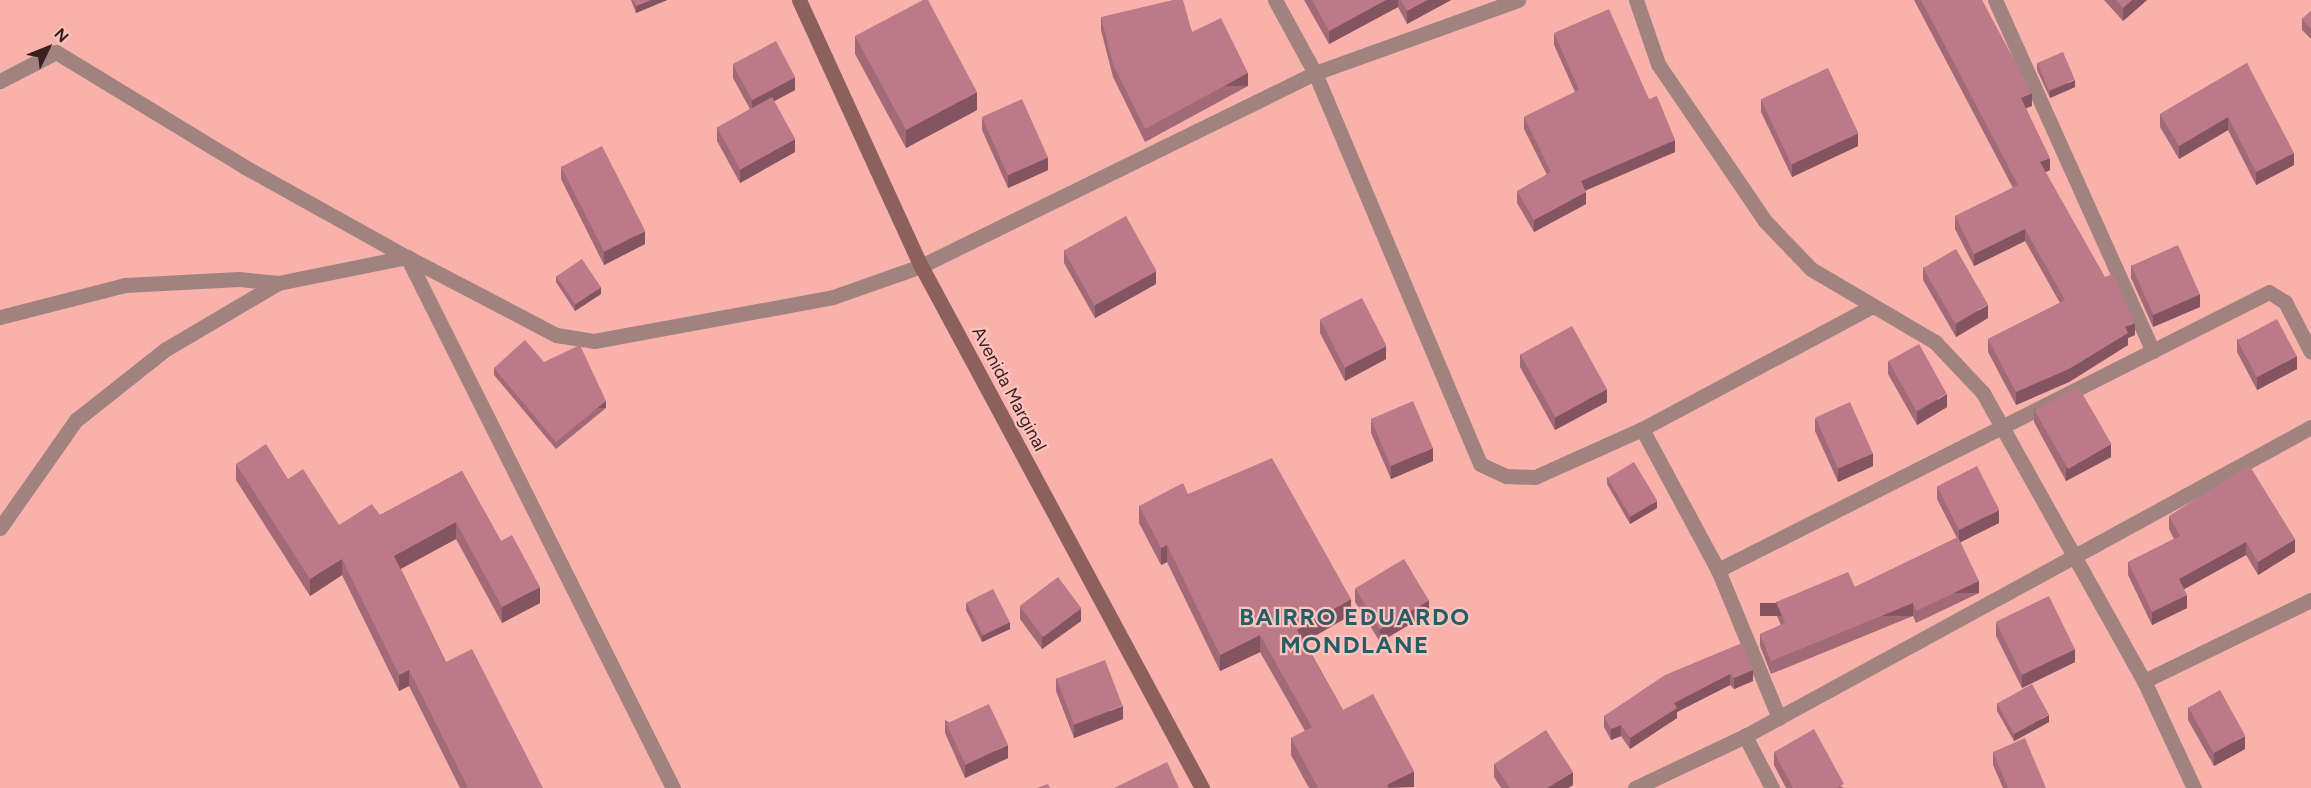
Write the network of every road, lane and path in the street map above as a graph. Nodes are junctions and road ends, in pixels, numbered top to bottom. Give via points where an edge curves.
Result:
1 (799, 0) edge
2 (1275, 0) edge
3 (1518, 0) edge
4 (1636, 0) edge
5 (1995, 0) edge
6 (1315, 73) junction
7 (0, 81) edge
8 (407, 257) junction
9 (921, 266) junction
10 (279, 284) junction
11 (1872, 306) junction
12 (0, 317) edge
13 (2153, 351) junction
14 (2311, 351) edge
15 (2002, 425) junction
16 (2311, 427) edge
17 (1642, 429) junction
18 (0, 528) edge
19 (2077, 555) junction
20 (1718, 570) junction
21 (2311, 600) edge
22 (2144, 681) junction
23 (1779, 718) junction
24 (1745, 736) junction
25 (672, 788) edge
26 (1202, 788) edge
27 (1635, 788) edge
28 (1772, 788) edge
29 (2194, 788) edge

1 - 9 street, Avenida Marginal
2 - 6 street
3 - 6 street
4 - 11 street via 1658,64 1765,221 1811,269
5 - 13 street
6 - 9 street
6 - 17 street via 1480,464 1506,476 1535,477
7 - 8 street via 56,52 245,167
8 - 9 street via 556,336 594,340 833,297
8 - 10 street
8 - 25 street
9 - 26 street, Avenida Marginal
10 - 12 street via 240,279 125,285
10 - 18 street via 166,349 76,420
11 - 15 street via 1935,342 1983,393
11 - 17 street
13 - 14 street via 2269,292 2285,302
13 - 15 street
15 - 19 street
15 - 20 street
16 - 19 street
17 - 20 street
19 - 22 street
19 - 23 street
20 - 23 street
21 - 22 street
22 - 29 street
23 - 24 street
24 - 27 street
24 - 28 street

